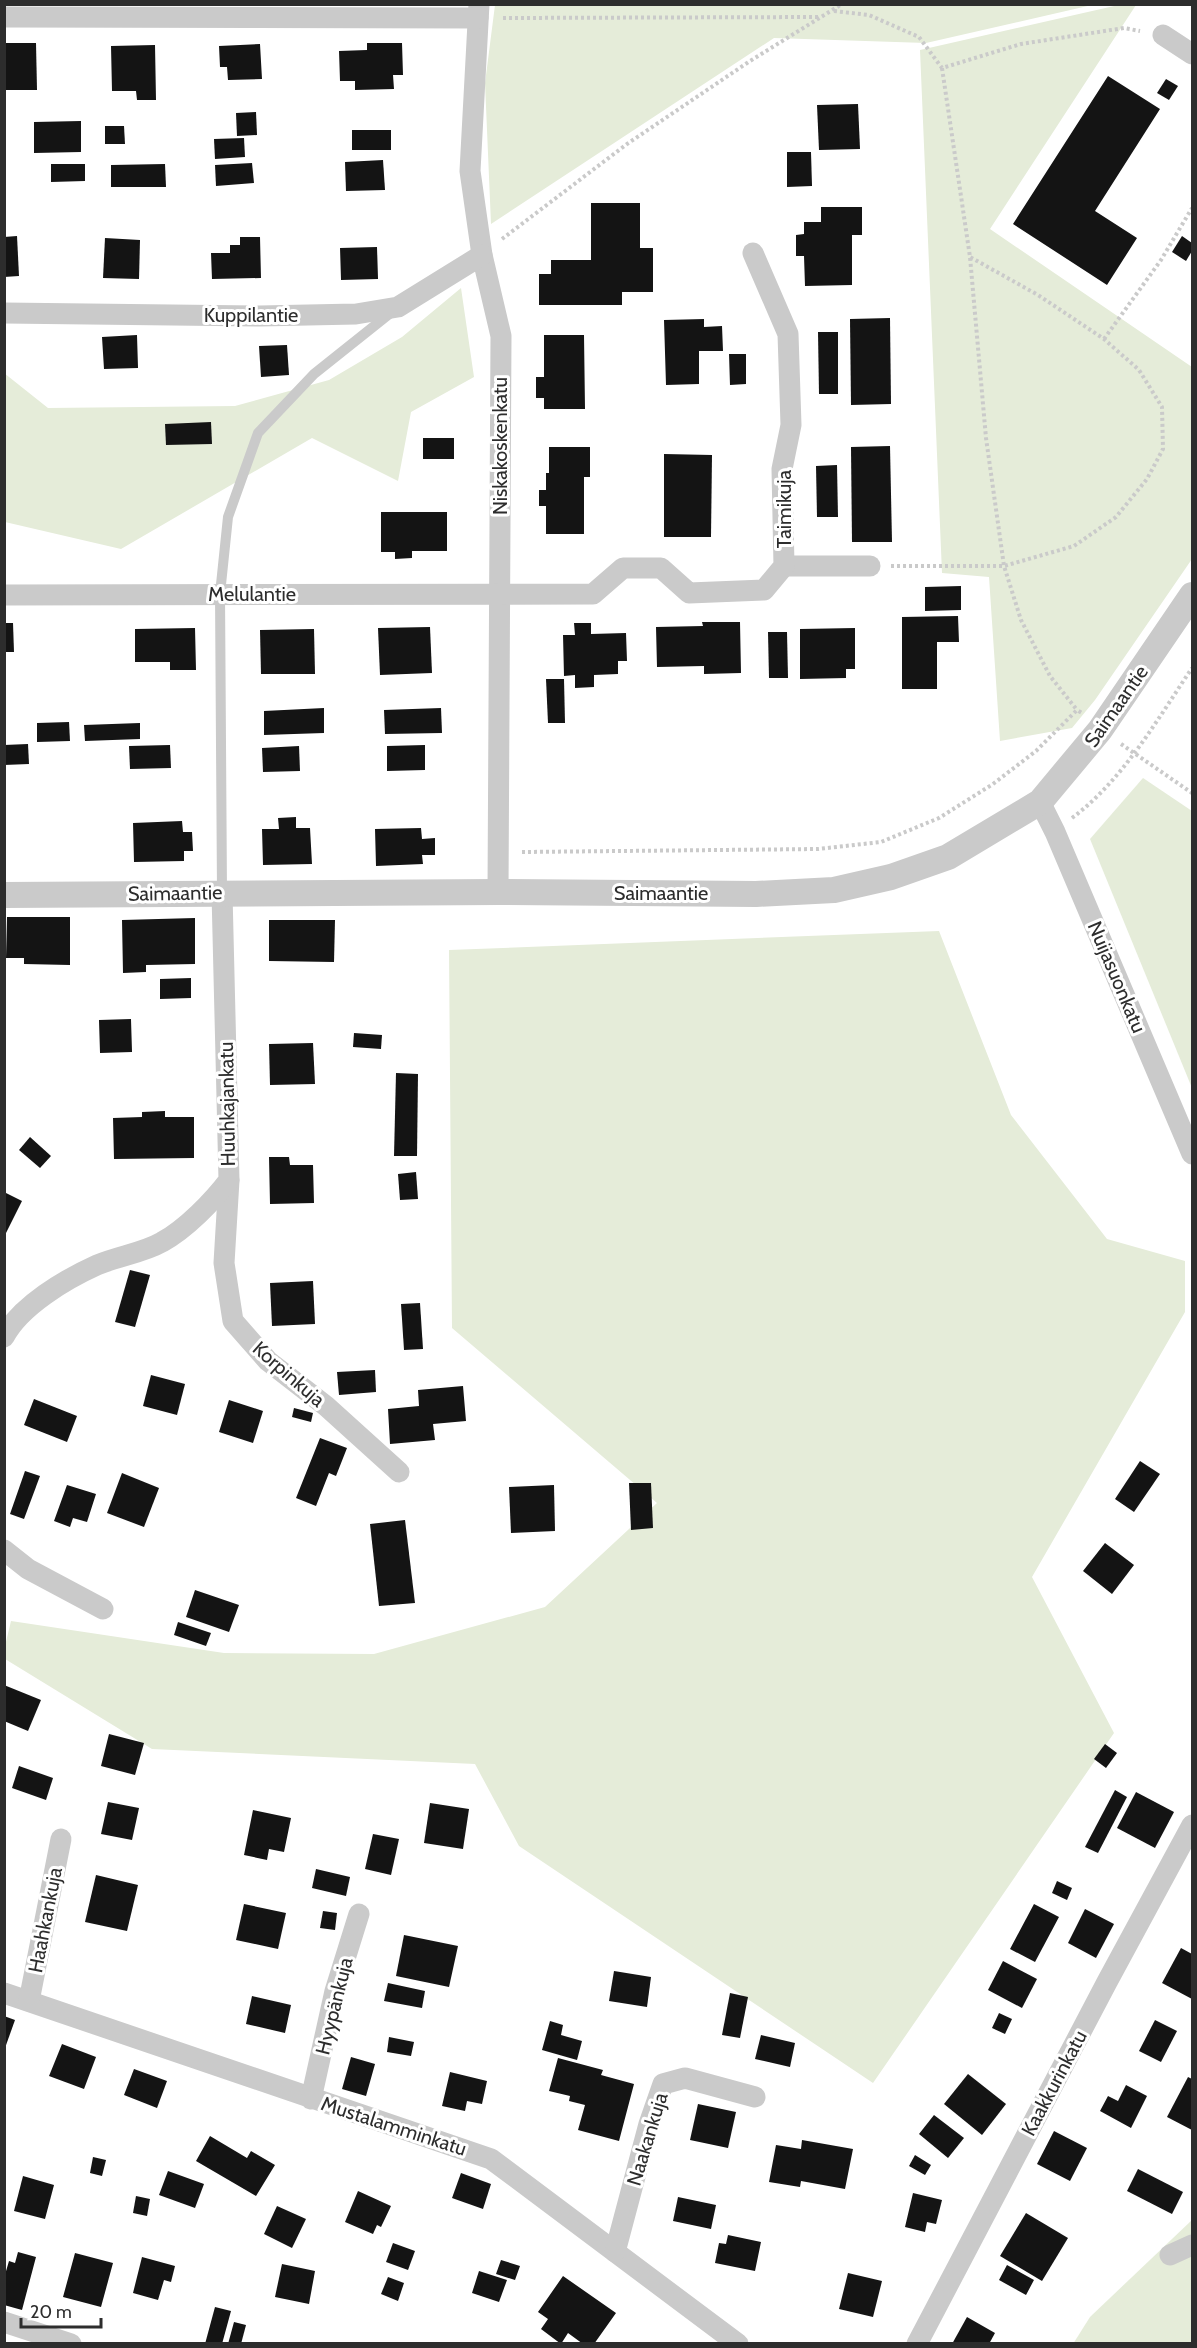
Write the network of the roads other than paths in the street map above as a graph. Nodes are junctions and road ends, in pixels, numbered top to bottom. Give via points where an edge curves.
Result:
1 (478, 11) edge
2 (4, 17) edge
3 (1163, 35) road end
4 (1192, 54) edge
5 (753, 253) dead end
6 (482, 255) junction
7 (398, 307) junction
8 (4, 313) edge
9 (783, 566) junction
10 (870, 566) road end
11 (220, 594) junction
12 (4, 595) edge
13 (500, 595) junction
14 (1192, 595) edge
15 (1041, 802) junction
16 (498, 892) junction
17 (222, 893) junction
18 (4, 895) edge
19 (1192, 1154) edge
20 (230, 1180) junction
21 (6, 1329) edge
22 (399, 1472) dead end
23 (4, 1550) edge
24 (103, 1609) dead end
25 (1192, 1825) edge
26 (61, 1839) dead end
27 (359, 1914) dead end
28 (4, 1993) edge
29 (29, 2001) junction
30 (755, 2097) dead end
31 (311, 2099) junction
32 (1192, 2245) edge
33 (615, 2252) junction
34 (1170, 2255) dead end
35 (4, 2322) edge
36 (71, 2343) edge
37 (738, 2343) edge
38 (917, 2343) edge

1 - 2 street
1 - 6 street, Niskakoskenkatu via 470,171
3 - 4 street
5 - 9 street, Taimikuja via 788,334 791,425 782,469
6 - 7 street, Kuppilantie
6 - 13 street, Niskakoskenkatu via 501,336
7 - 8 street, Kuppilantie via 356,314
7 - 11 lane via 314,374 258,433 228,517
9 - 10 street
9 - 13 street, Taimikuja via 764,590 689,593 661,568 623,568 593,594
11 - 12 street, Melulantie
11 - 13 street, Melulantie
11 - 17 lane
13 - 16 street, Niskakoskenkatu
14 - 15 street, Saimaantie via 1100,730
15 - 16 street, Saimaantie via 948,857 891,877 834,890 756,894
15 - 19 street, Nuijasuonkatu
16 - 17 street, Saimaantie
17 - 18 street, Saimaantie
17 - 20 street, Huuhkajankatu
20 - 21 street, Huuhkajankatu via 209,1206 162,1242 97,1266 42,1296
20 - 22 street, Korpinkuja via 224,1263 233,1321 268,1361 326,1406
23 - 24 street via 28,1569
25 - 38 street, Kaakkurinkatu
26 - 29 street, Haahkankuja
27 - 31 street, Hyypänkuja via 335,1991
28 - 29 street, Mustalamminkatu
29 - 31 street, Mustalamminkatu
30 - 33 street, Naakankuja via 685,2078 663,2084
31 - 33 street, Mustalamminkatu via 491,2159
32 - 34 street
33 - 37 street, Mustalamminkatu
35 - 36 street

